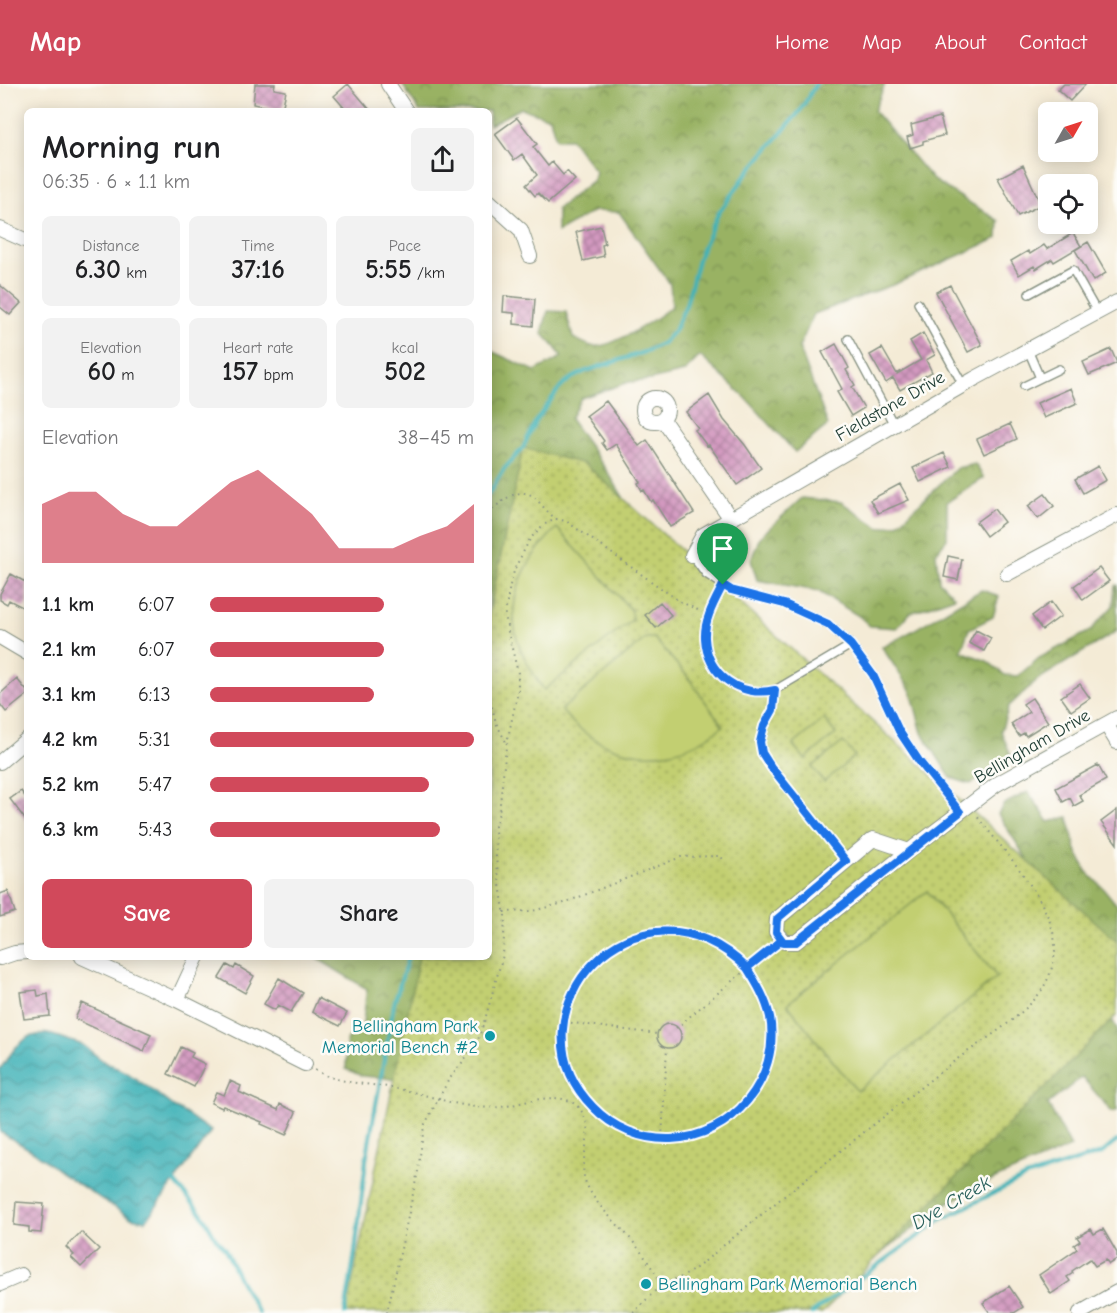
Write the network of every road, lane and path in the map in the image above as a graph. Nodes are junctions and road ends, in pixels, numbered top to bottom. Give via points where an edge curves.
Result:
1 (388, 84) edge
2 (404, 108) edge
3 (492, 204) edge
4 (0, 229) edge
5 (24, 240) edge
6 (530, 256) dead end
7 (1029, 294) dead end
8 (1117, 302) edge
9 (918, 303) dead end
10 (1097, 312) junction
11 (848, 339) dead end
12 (1028, 350) junction
13 (1059, 369) dead end
14 (1040, 378) junction
15 (963, 385) junction
16 (1024, 386) dead end
17 (663, 420) dead end
18 (894, 425) junction
19 (492, 511) edge
20 (1117, 515) edge
21 (556, 519) junction
22 (731, 519) junction
23 (692, 555) joint
24 (1007, 574) dead end
25 (723, 585) junction
26 (709, 614) junction
27 (0, 637) edge
28 (851, 645) junction
29 (24, 651) edge
30 (775, 690) junction
31 (492, 707) edge
32 (1111, 721) edge
33 (24, 742) edge
34 (1117, 742) edge
35 (507, 743) junction
36 (0, 762) edge
37 (965, 809) junction
38 (909, 851) junction
39 (725, 861) dead end
40 (846, 861) junction
41 (504, 912) junction
42 (782, 940) junction
43 (24, 952) edge
44 (0, 958) edge
45 (89, 960) edge
46 (196, 960) edge
47 (747, 968) junction
48 (177, 1000) junction
49 (564, 1022) junction
50 (676, 1028) dead end
51 (657, 1034) dead end
52 (668, 1048) dead end
53 (305, 1064) joint
54 (439, 1100) junction
55 (588, 1102) junction
56 (578, 1107) junction
57 (662, 1139) junction
58 (21, 1275) dead end
59 (0, 1284) edge
60 (662, 1284) junction
61 (1117, 1292) edge
62 (1086, 1312) edge
63 (387, 1313) edge
64 (633, 1313) edge

1 - 2 street
3 - 6 street via 521,230
4 - 5 street
7 - 10 lane via 1073,270
8 - 10 street, Fieldstone Drive
9 - 15 lane
10 - 12 street, Fieldstone Drive
11 - 18 lane
12 - 14 lane
12 - 15 street, Fieldstone Drive
13 - 14 lane
14 - 16 lane
15 - 18 street, Fieldstone Drive
17 - 22 street
18 - 22 street, Fieldstone Drive
19 - 21 path via 507,497 520,494 533,496
20 - 24 street
21 - 26 path via 576,527 679,601
21 - 35 path via 543,525 530,539 510,585 506,614 518,691
22 - 23 street, Fieldstone Drive via 703,535
23 - 25 lane via 706,573
25 - 26 lane
25 - 28 lane via 784,604 828,624
26 - 30 lane via 705,638 709,657 720,675 753,692
27 - 29 street
28 - 30 lane
28 - 37 lane via 873,675 899,731 919,761
30 - 40 path via 773,710 760,742 762,753
31 - 35 path
32 - 34 street
32 - 37 street, Bellingham Drive via 997,784
33 - 36 street
35 - 41 path via 495,826
37 - 38 street, Bellingham Drive
37 - 60 path via 1040,898 1055,950 1046,984 1016,1016 947,1066 699,1266
38 - 40 street via 873,839
38 - 42 street, Bellingham Drive via 796,942
39 - 41 path via 720,856 681,857 564,903
40 - 42 street via 777,919 776,932
41 - 54 path via 502,955 477,1043 448,1081
42 - 47 path
43 - 44 street
45 - 48 street
46 - 48 street
47 - 49 path via 701,937 674,932 629,938 597,958 585,971 575,987
47 - 50 path
47 - 57 path via 770,1018 769,1055 756,1090 745,1105 716,1127 690,1136
48 - 53 street
49 - 51 path
49 - 55 path via 570,1073
52 - 57 path
53 - 54 path via 324,1076
54 - 56 path via 483,1108 552,1098
54 - 63 path via 424,1126
55 - 56 path
55 - 57 path via 629,1132
56 - 60 path via 588,1129 585,1181
58 - 59 street
60 - 64 path
61 - 62 street

